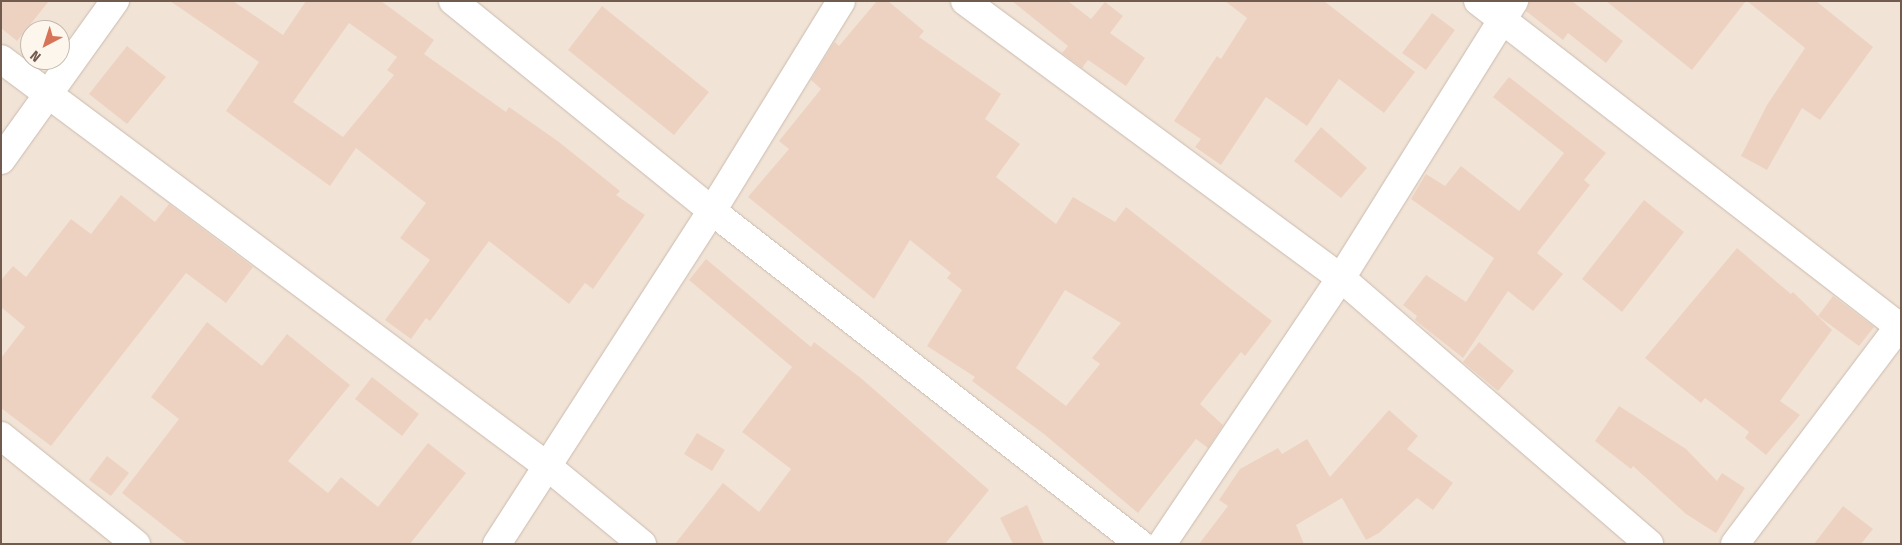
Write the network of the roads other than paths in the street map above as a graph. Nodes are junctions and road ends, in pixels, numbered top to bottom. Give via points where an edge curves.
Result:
1 (115, 1) edge
2 (453, 1) edge
3 (841, 1) edge
4 (965, 1) edge
5 (1478, 1) edge
6 (1508, 11) edge
7 (1, 59) edge
8 (48, 96) junction
9 (1, 160) edge
10 (712, 211) junction
11 (1342, 278) junction
12 (1900, 326) edge
13 (1, 436) edge
14 (547, 466) junction
15 (136, 544) edge
16 (497, 544) edge
17 (642, 544) edge
18 (1140, 544) edge
19 (1162, 544) edge
20 (1648, 544) edge
21 (1735, 544) edge

1 - 8 street
2 - 10 street
3 - 10 street
4 - 11 street
5 - 6 street
6 - 11 street
6 - 12 street
7 - 8 street
8 - 9 street
8 - 14 street
10 - 14 street
10 - 18 street
11 - 19 street
11 - 20 street
12 - 21 street
13 - 15 street
14 - 16 street
14 - 17 street

